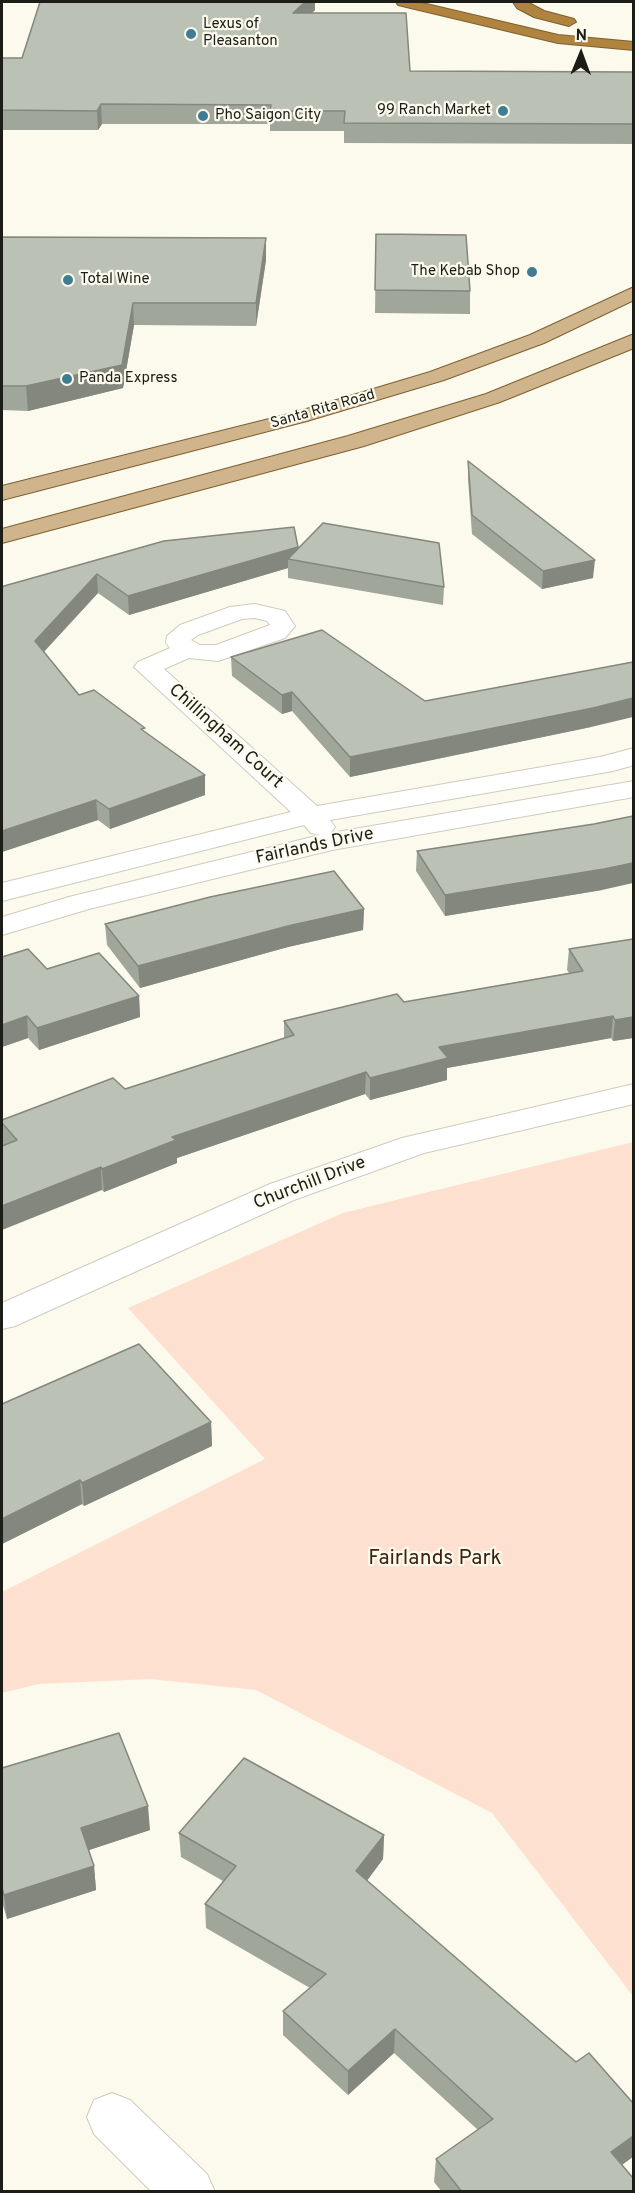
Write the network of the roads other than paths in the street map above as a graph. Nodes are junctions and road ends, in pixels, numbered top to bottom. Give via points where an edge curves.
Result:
1 (403, 2) edge
2 (520, 2) edge
3 (585, 24) dead end
4 (558, 39) junction
5 (633, 46) edge
6 (633, 61) edge
7 (633, 294) edge
8 (633, 340) edge
9 (2, 493) edge
10 (2, 536) edge
11 (187, 650) dead end
12 (633, 756) edge
13 (633, 789) edge
14 (311, 814) junction
15 (332, 840) junction
16 (2, 892) edge
17 (2, 926) edge
18 (633, 1094) edge
19 (2, 1317) edge
20 (112, 2117) dead end
21 (189, 2192) edge

1 - 4 highway
2 - 3 highway via 539,14
4 - 5 highway
4 - 6 highway
7 - 9 main road, Santa Rita Road via 537,339 425,380 300,417
8 - 10 main road via 493,398 356,441
11 - 14 street, Chillingham Court via 147,667
12 - 14 street, Fairlands Drive via 603,765
13 - 15 street, Fairlands Drive
14 - 15 street, Chillingham Court
14 - 16 street, Fairlands Drive
15 - 17 street, Fairlands Drive
18 - 19 street, Churchill Drive via 403,1149 282,1192
20 - 21 street

